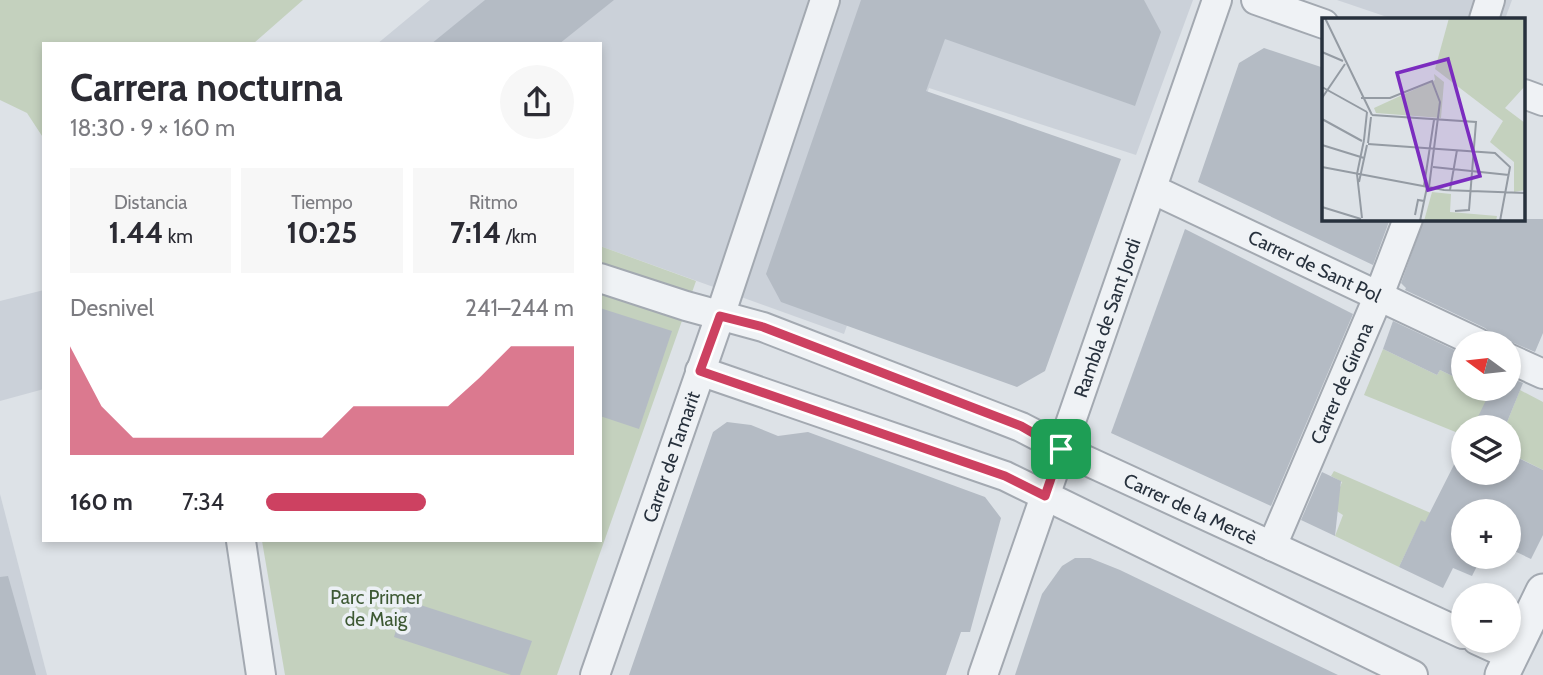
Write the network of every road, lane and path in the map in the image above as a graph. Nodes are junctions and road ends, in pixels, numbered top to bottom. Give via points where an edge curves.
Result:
1 (825, 0) edge
2 (1217, 0) edge
3 (1256, 0) edge
4 (1490, 0) edge
5 (1484, 18) edge
6 (1322, 23) edge
7 (1526, 95) edge
8 (1543, 101) edge
9 (1152, 189) junction
10 (1408, 220) edge
11 (602, 279) edge
12 (1379, 295) junction
13 (720, 316) junction
14 (1453, 331) edge
15 (1521, 364) edge
16 (700, 371) junction
17 (1543, 374) edge
18 (1061, 449) junction
19 (1045, 496) junction
20 (241, 542) edge
21 (1272, 546) junction
22 (1543, 591) edge
23 (1451, 628) edge
24 (1492, 653) edge
25 (1507, 666) edge
26 (261, 675) edge
27 (595, 675) edge
28 (983, 675) edge
29 (1413, 675) edge

1 - 13 street, Carrer de Tamarit
2 - 9 street, Rambla de Sant Jordi
3 - 6 street
4 - 5 street
7 - 8 street
9 - 12 street, Carrer de Sant Pol
9 - 18 street, Rambla de Sant Jordi
10 - 12 street, Carrer de Girona
11 - 13 street, Carrer de la Mercè
12 - 14 street, Carrer de Sant Pol
12 - 21 street, Carrer de Girona
13 - 16 street, Carrer de Tamarit
13 - 18 street, Carrer de la Mercè via 763,327 1021,426
15 - 17 street
16 - 19 street via 1005,476
16 - 27 street, Carrer de Tamarit
18 - 19 street, Rambla de Sant Jordi
18 - 21 street, Carrer de la Mercè
19 - 28 street, Rambla de Sant Jordi
19 - 29 street
20 - 26 street
21 - 23 street, Carrer de la Mercè
22 - 25 street
24 - 25 street

